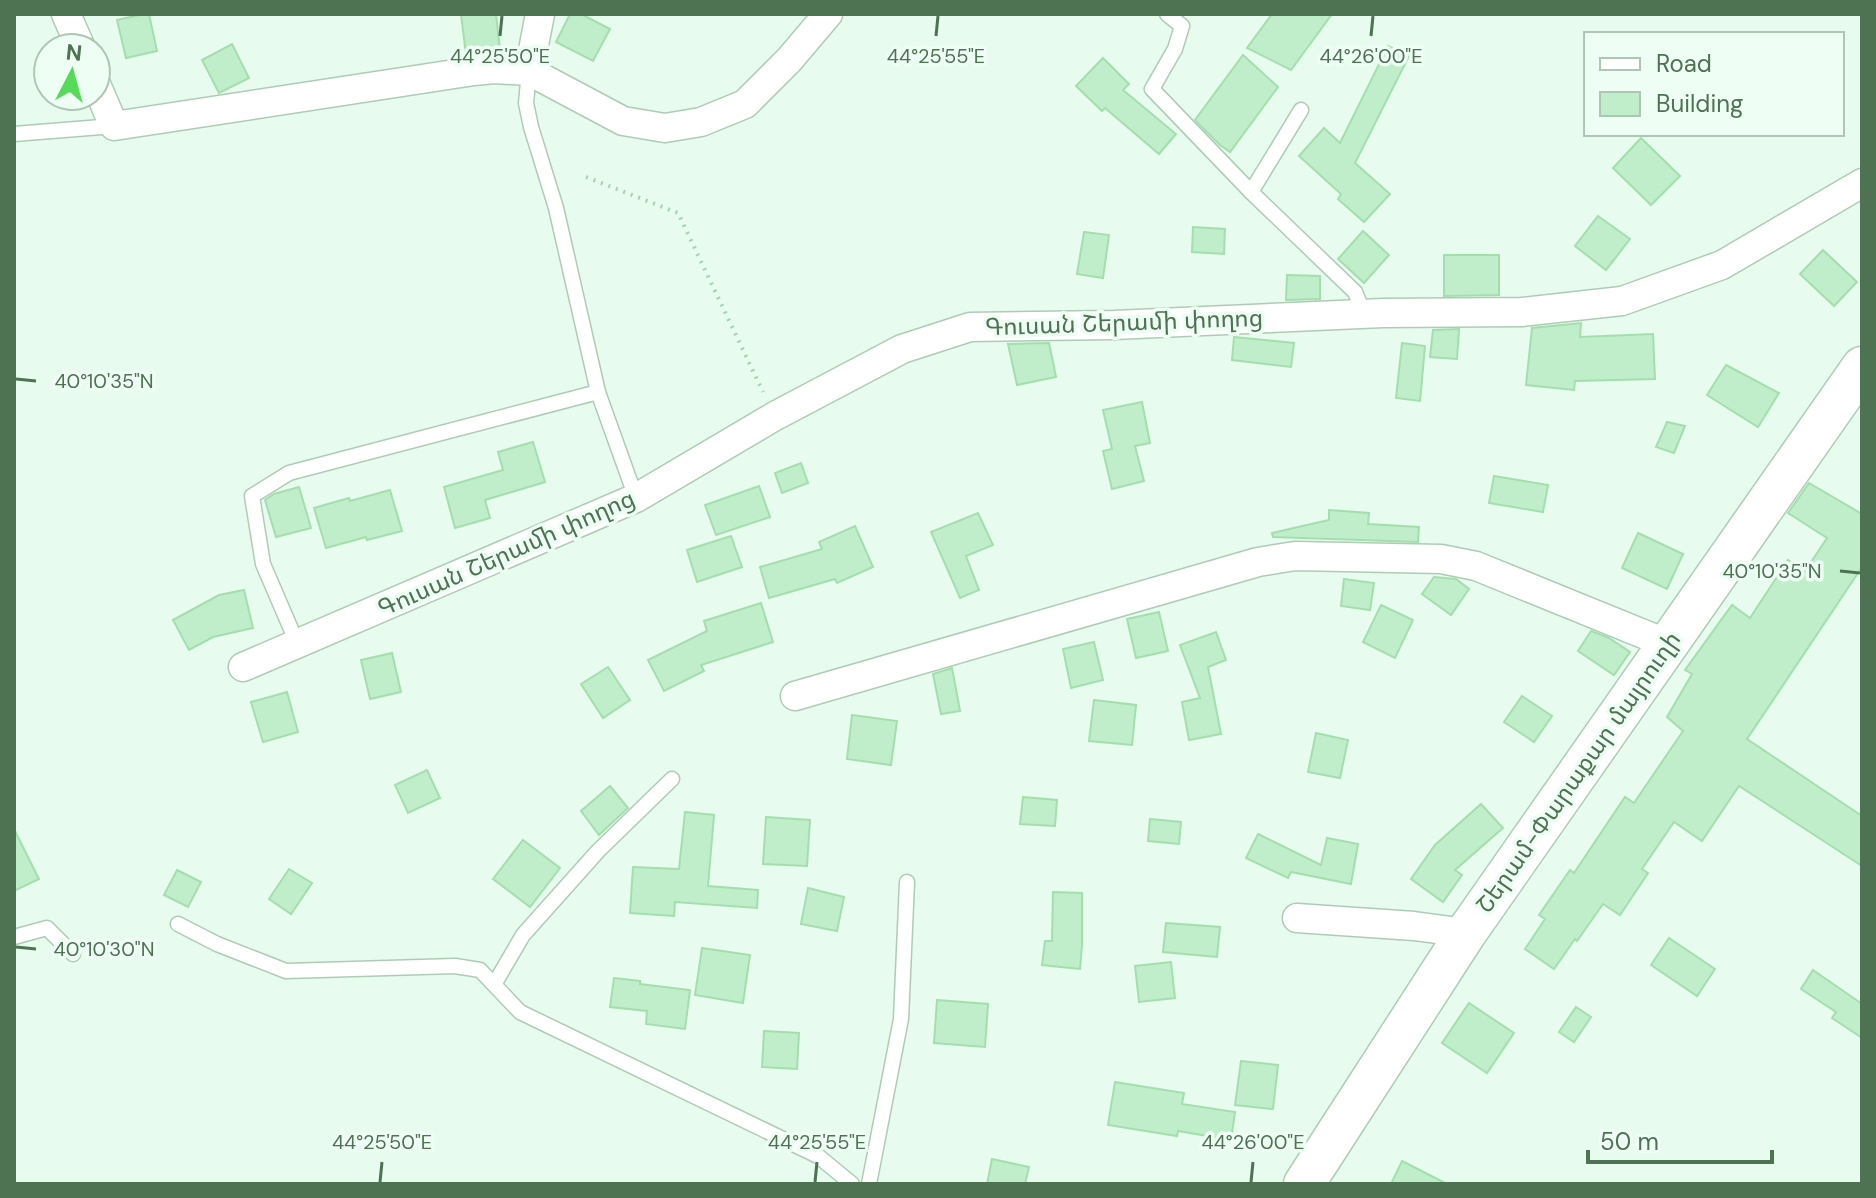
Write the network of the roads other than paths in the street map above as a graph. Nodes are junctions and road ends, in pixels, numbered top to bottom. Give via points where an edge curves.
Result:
1 (540, 14) edge
2 (828, 14) edge
3 (1167, 14) edge
4 (529, 71) junction
5 (1301, 110) dead end
6 (108, 112) edge
7 (114, 126) junction
8 (14, 134) edge
9 (1862, 183) edge
10 (1251, 192) junction
11 (1364, 314) junction
12 (1860, 374) edge
13 (598, 392) junction
14 (636, 498) junction
15 (297, 643) junction
16 (1668, 644) junction
17 (243, 667) dead end
18 (795, 696) dead end
19 (672, 779) dead end
20 (907, 882) dead end
21 (1297, 918) dead end
22 (178, 924) dead end
23 (1466, 933) junction
24 (14, 937) edge
25 (73, 954) dead end
26 (495, 983) junction
27 (852, 1184) edge
28 (869, 1184) edge
29 (1304, 1184) edge

1 - 4 street
2 - 4 street via 745,104 701,122 665,128 623,121
3 - 10 lane via 1182,26 1152,89
4 - 7 street via 474,71
4 - 13 lane via 526,103 531,127 556,208
5 - 10 lane
6 - 7 street
7 - 8 lane
9 - 11 street, Գուսան Շերամի փողոց via 1722,265 1622,301 1522,312
10 - 11 lane via 1355,292
11 - 14 street, Գուսան Շերամի փողոց via 970,327 902,349
12 - 16 street, Շերամ-Փարաքար մայրուղի
13 - 14 lane
13 - 15 lane via 289,473 252,496 263,564
14 - 15 street, Գուսան Շերամի փողոց
15 - 17 street, Գուսան Շերամի փողոց
16 - 18 street via 1476,566 1441,559 1295,556 1258,562
16 - 23 street, Շերամ-Փարաքար մայրուղի
19 - 26 lane via 523,935
20 - 28 lane via 901,1019
21 - 23 street
22 - 26 lane via 286,971 455,966 480,970
23 - 29 street, Շերամ-Փարաքար մայրուղի
24 - 25 lane via 47,928
26 - 27 lane via 520,1012 818,1156

